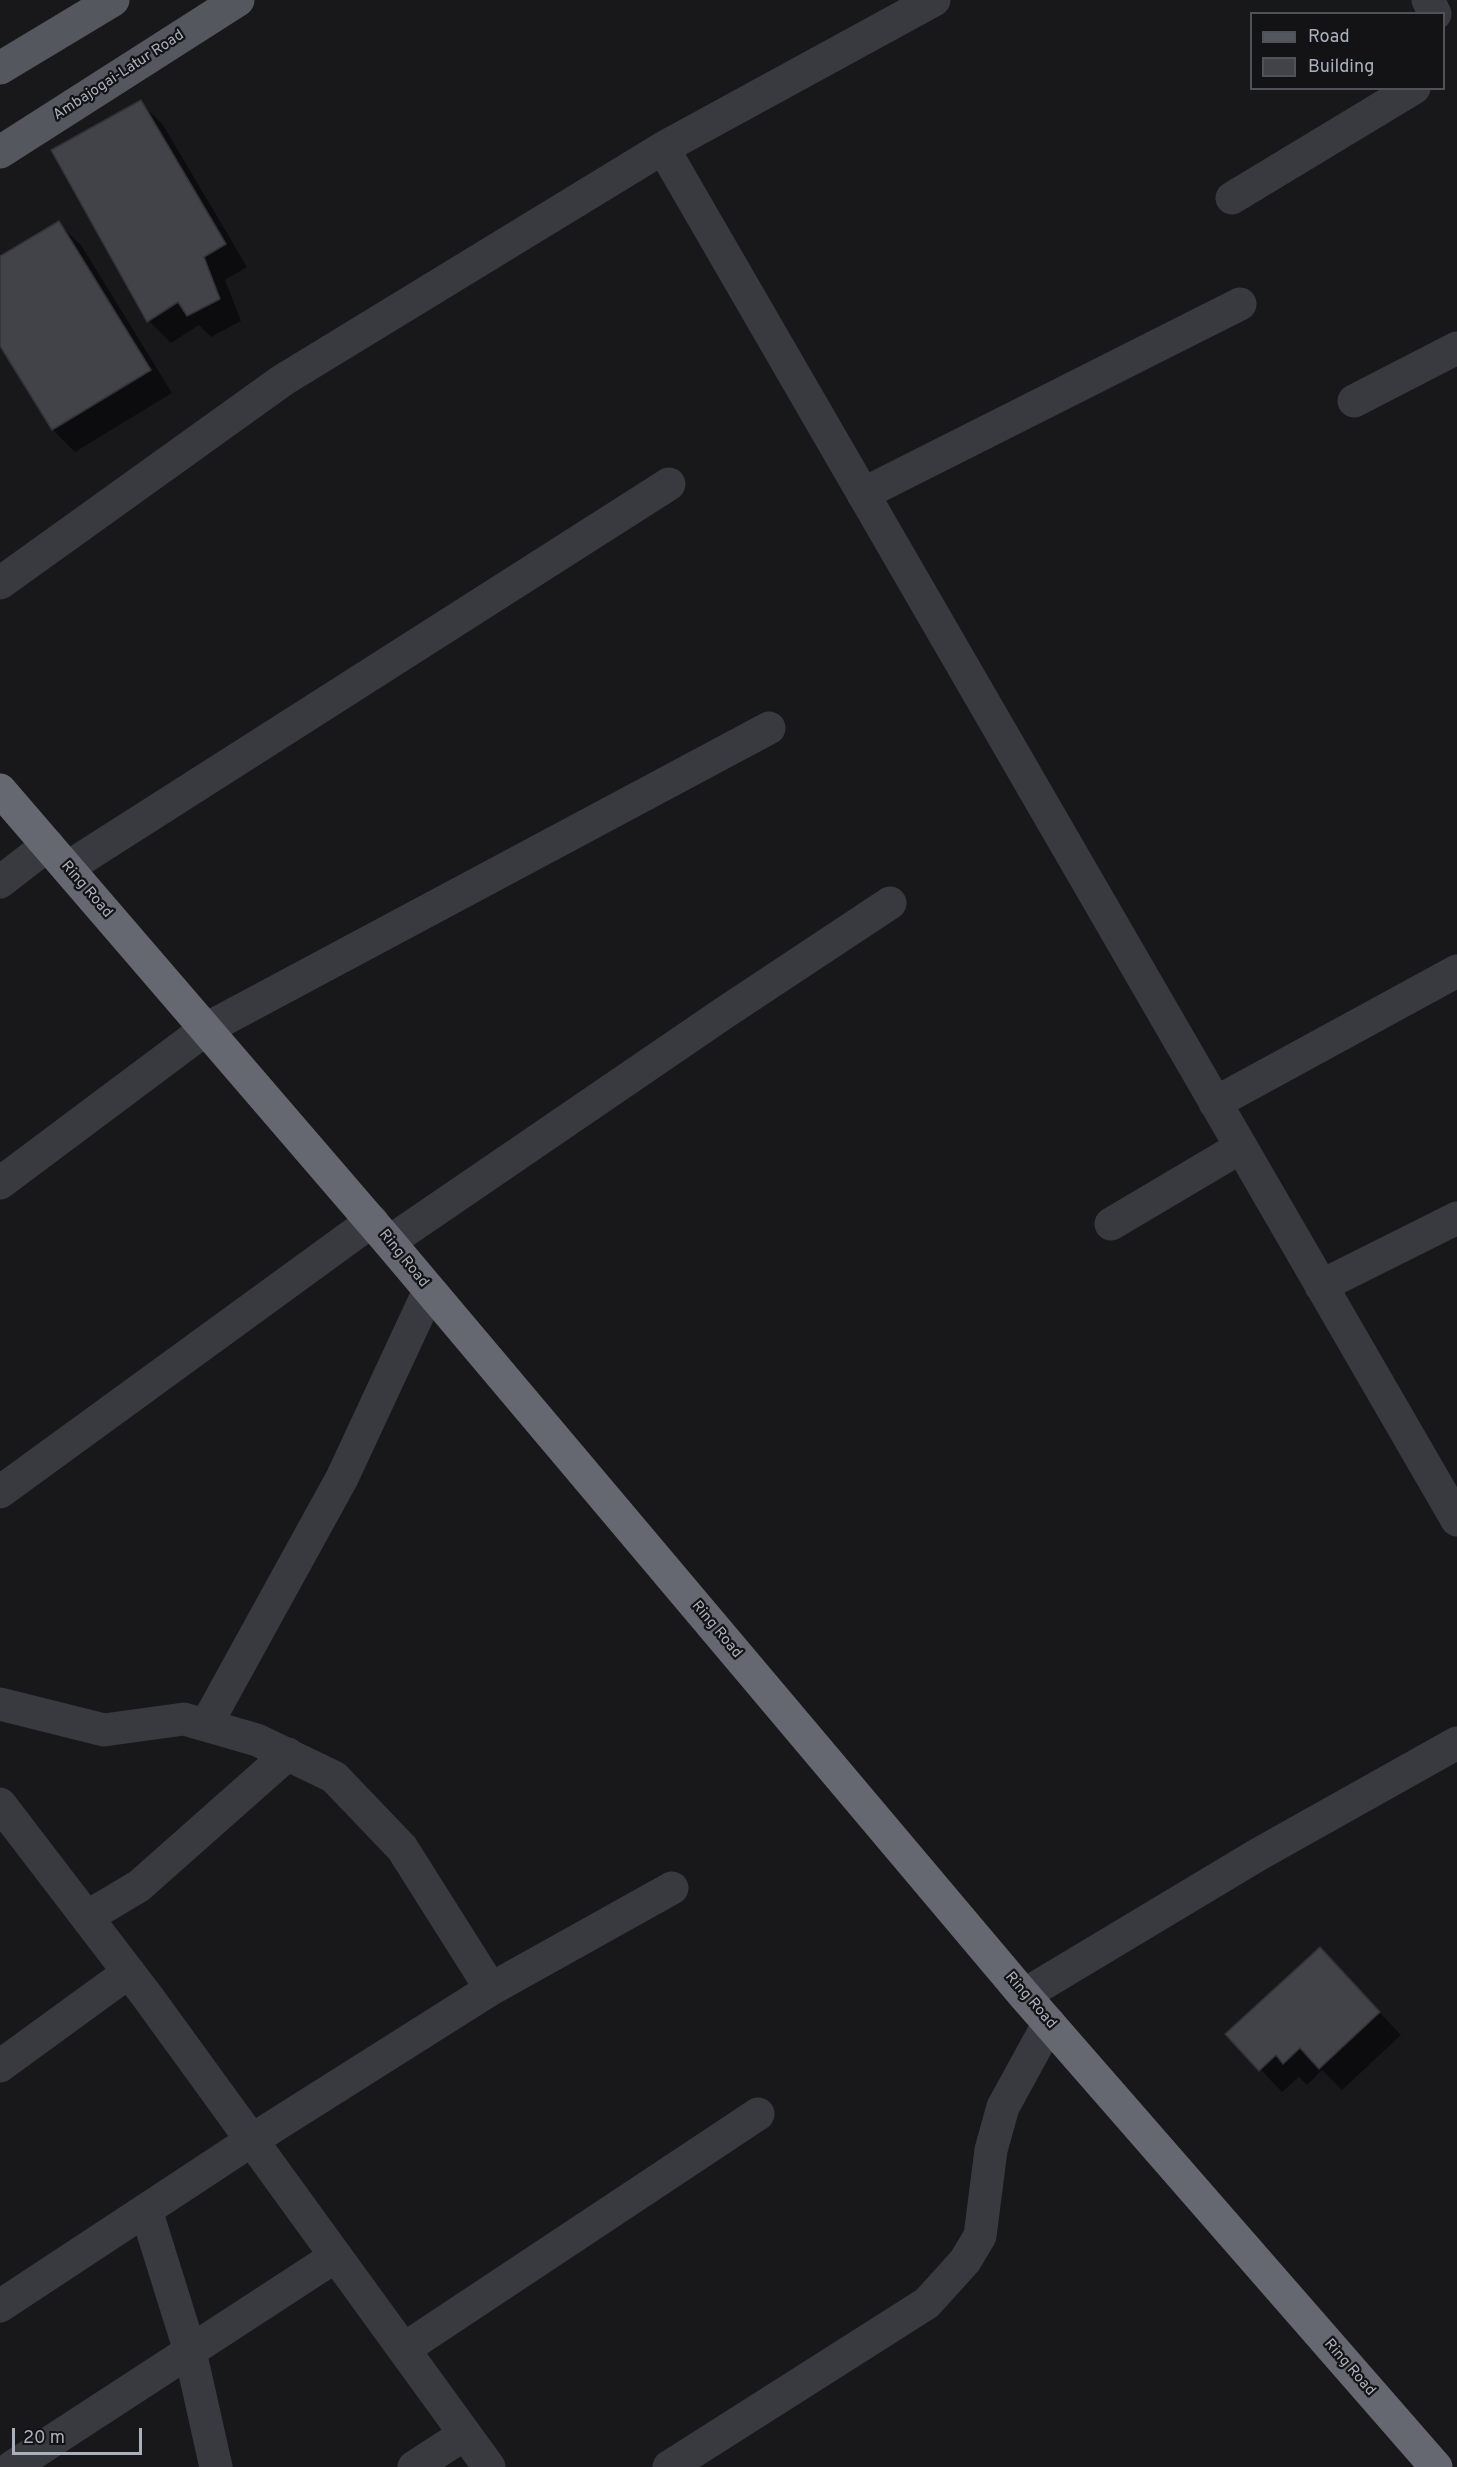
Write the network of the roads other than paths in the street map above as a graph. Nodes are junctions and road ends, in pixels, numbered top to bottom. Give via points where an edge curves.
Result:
1 (113, 0) edge
2 (238, 0) edge
3 (934, 0) edge
4 (0, 68) edge
5 (1411, 90) edge
6 (663, 148) junction
7 (0, 152) edge
8 (1232, 198) dead end
9 (1240, 304) dead end
10 (1457, 348) edge
11 (1354, 401) dead end
12 (669, 484) dead end
13 (863, 494) junction
14 (0, 584) edge
15 (769, 728) dead end
16 (0, 790) edge
17 (57, 856) junction
18 (0, 882) edge
19 (890, 903) dead end
20 (1457, 971) edge
21 (206, 1029) junction
22 (1215, 1103) junction
23 (1241, 1147) junction
24 (0, 1183) edge
25 (1457, 1218) edge
26 (1111, 1224) dead end
27 (381, 1232) junction
28 (1321, 1286) junction
29 (429, 1291) junction
30 (0, 1492) edge
31 (1457, 1520) edge
32 (0, 1704) edge
33 (206, 1725) junction
34 (1457, 1743) edge
35 (288, 1754) junction
36 (0, 1804) edge
37 (672, 1888) dead end
38 (87, 1917) junction
39 (129, 1972) junction
40 (491, 1989) junction
41 (1024, 1995) junction
42 (1049, 2024) junction
43 (0, 2066) edge
44 (758, 2114) dead end
45 (252, 2140) junction
46 (146, 2210) junction
47 (336, 2256) junction
48 (0, 2306) edge
49 (404, 2349) junction
50 (190, 2351) junction
51 (465, 2434) junction
52 (12, 2467) edge
53 (216, 2467) edge
54 (414, 2467) edge
55 (489, 2467) edge
56 (669, 2467) edge
57 (1436, 2467) edge

1 - 4 main road
2 - 7 main road, Ambajogai-Latur Road
3 - 6 street
5 - 8 street
6 - 13 street
6 - 14 street via 283,380
9 - 13 street
10 - 11 street
12 - 17 street
13 - 22 street
15 - 21 street
16 - 17 highway, Ring Road
17 - 18 street
17 - 21 highway, Ring Road
19 - 27 street
20 - 22 street
21 - 24 street
21 - 27 highway, Ring Road
22 - 23 street
23 - 26 street
23 - 28 street
25 - 28 street
27 - 29 highway, Ring Road
27 - 30 street
28 - 31 street
29 - 33 street via 342,1478
29 - 41 highway, Ring Road
32 - 33 street via 104,1730 184,1719
33 - 35 street
34 - 41 street via 1259,1854
35 - 38 street via 139,1886
35 - 40 street via 334,1777 402,1848
36 - 38 street
37 - 40 street
38 - 39 street
39 - 43 street
39 - 45 street
40 - 45 street
41 - 42 highway, Ring Road
42 - 56 street via 1003,2107 992,2150 980,2236 965,2261 927,2303
42 - 57 highway, Ring Road
44 - 49 street
45 - 46 street
45 - 47 street
46 - 48 street
46 - 50 street
47 - 49 street
47 - 50 street
49 - 51 street
50 - 52 street
50 - 53 street
51 - 54 street
51 - 55 street

